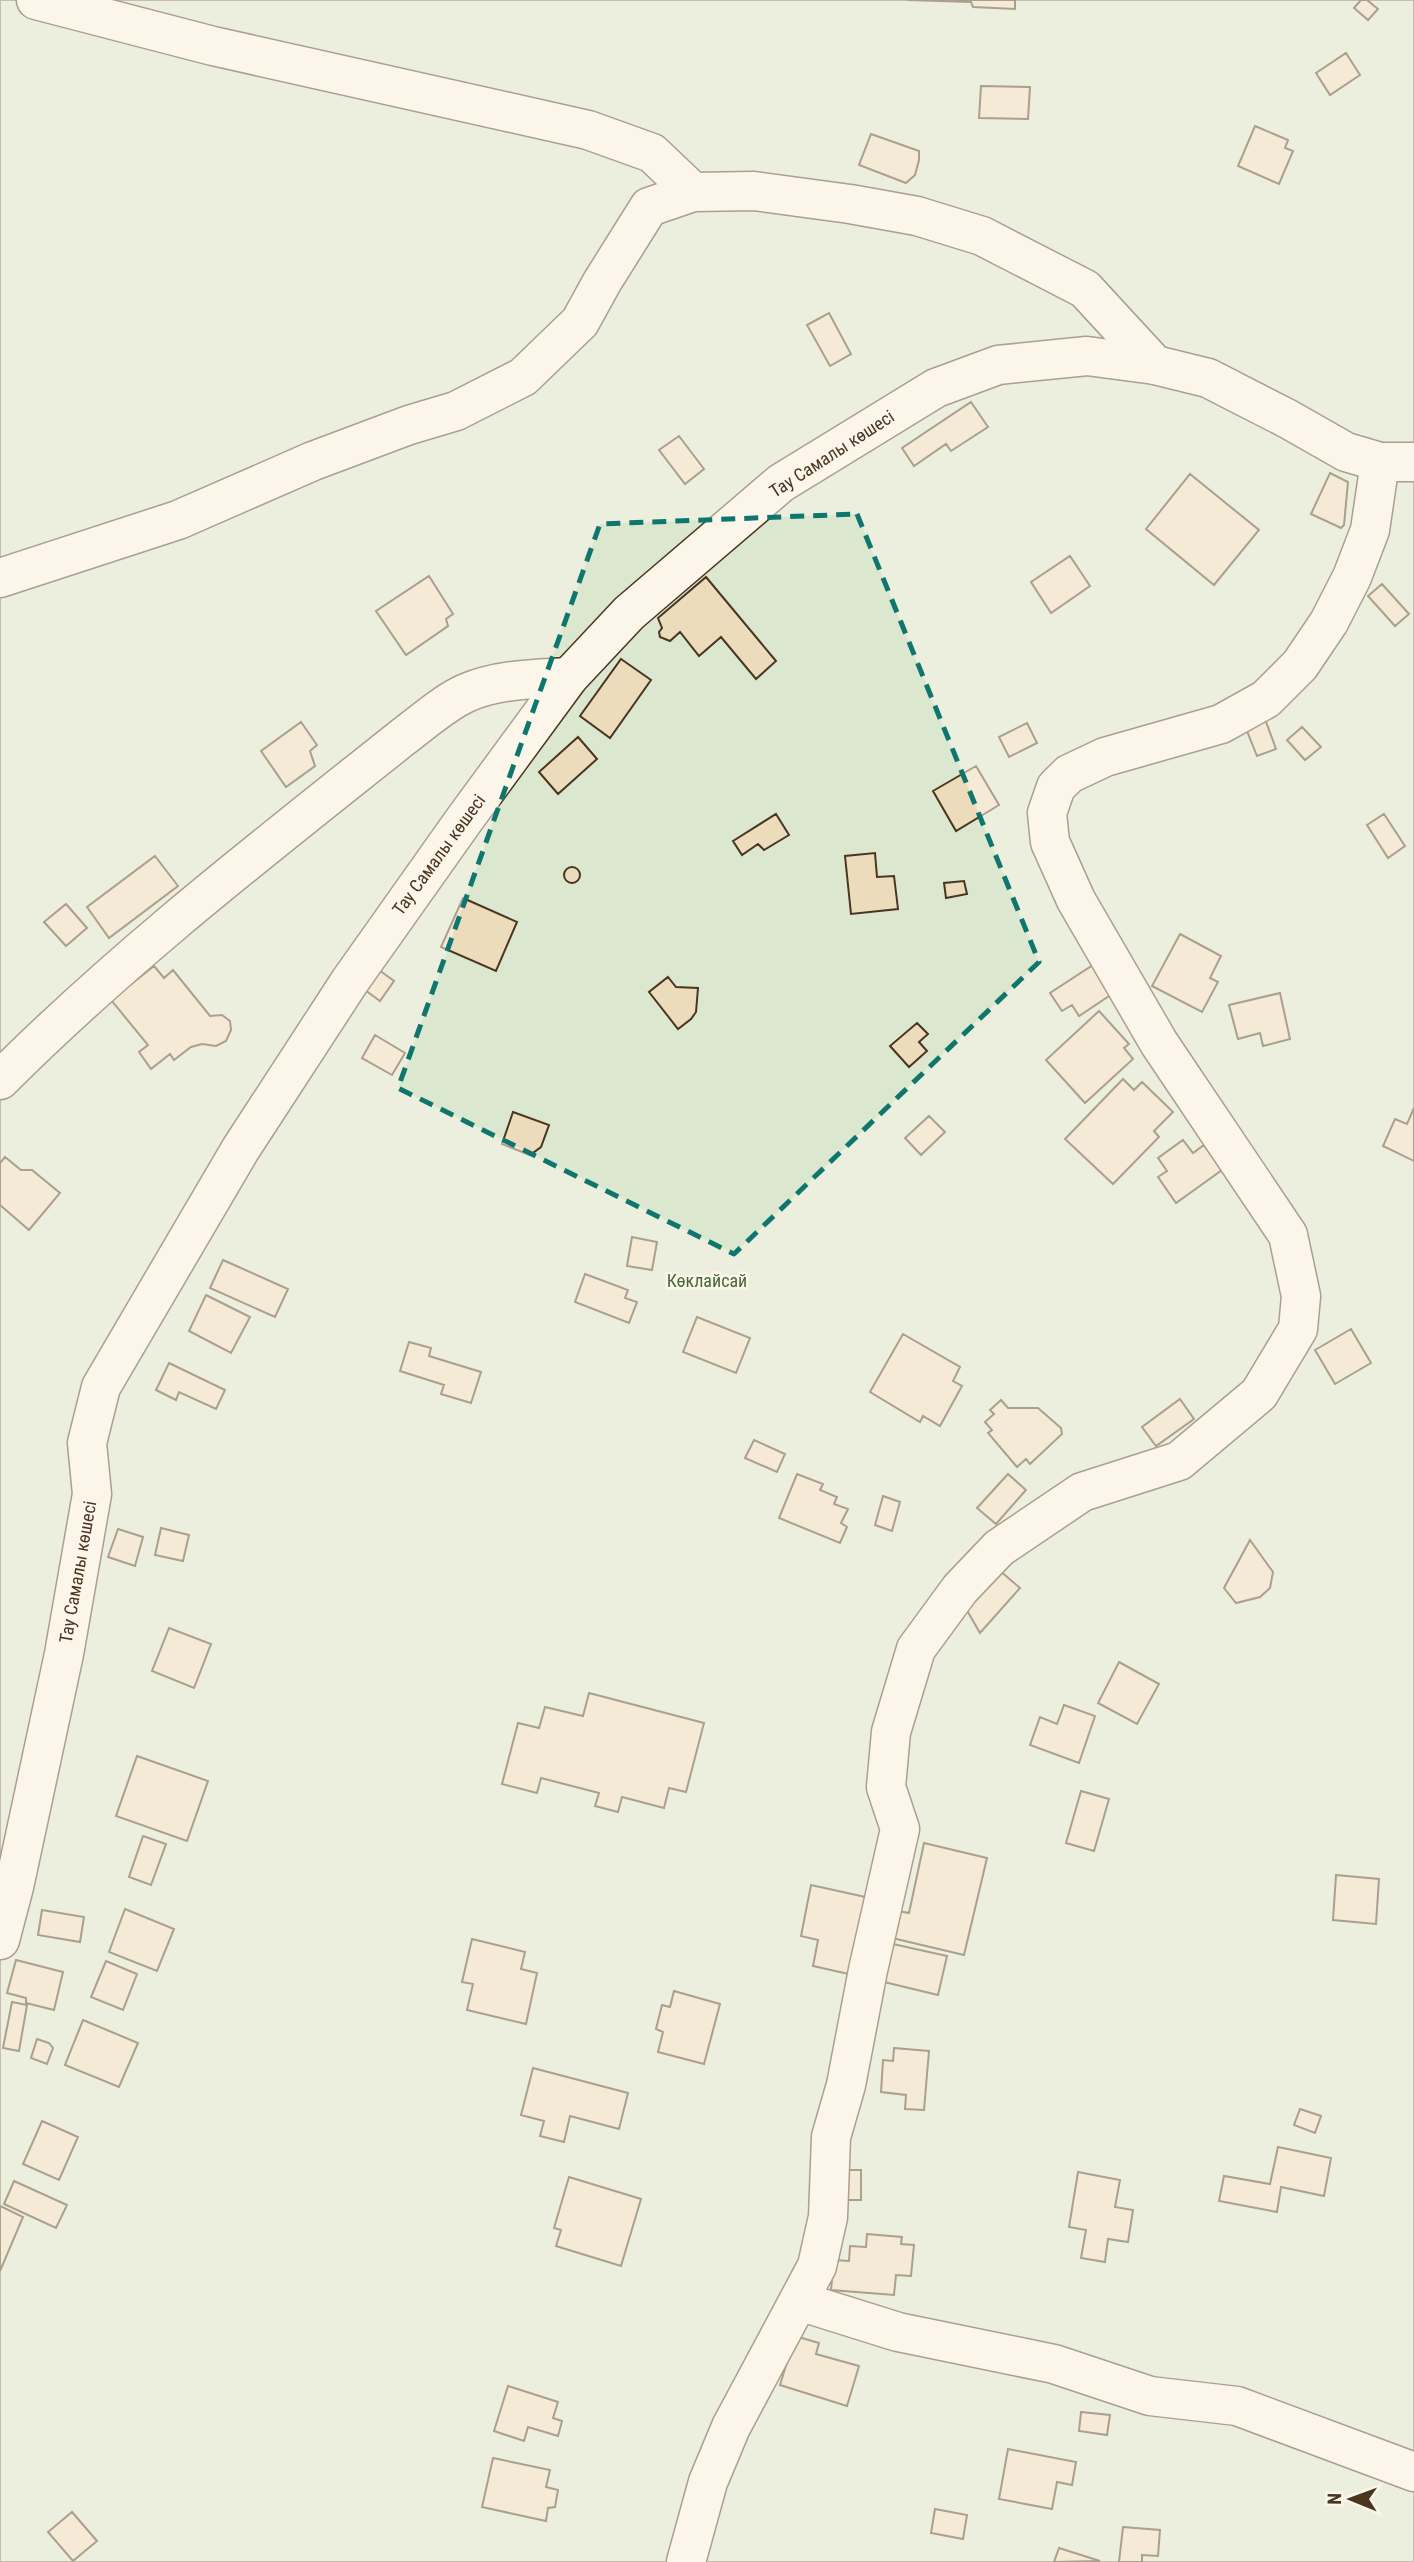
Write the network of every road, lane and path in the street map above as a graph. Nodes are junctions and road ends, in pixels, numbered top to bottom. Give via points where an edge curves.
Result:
1 (36, 0) edge
2 (693, 192) junction
3 (1155, 365) junction
4 (1397, 462) edge
5 (0, 578) edge
6 (569, 677) junction
7 (0, 1080) edge
8 (0, 1940) edge
9 (799, 2301) junction
10 (1414, 2472) edge
11 (686, 2562) edge

1 - 2 street via 213,46 588,130 652,153
2 - 3 street via 754,191 850,204 917,216 982,236 1085,289
2 - 5 street via 649,207 580,322 523,377 456,411 313,461 177,520
3 - 4 street, Тау Самалы көшесі via 1208,378 1346,452
3 - 6 street, Тау Самалы көшесі via 1087,356 998,365 936,388 781,483 629,613
4 - 9 street via 1352,577 1300,665 1266,699 1221,724 1105,757 1069,774 1056,787 1046,813 1050,842 1076,900 1159,1043 1287,1235 1301,1296 1298,1329 1259,1394 1179,1461 1082,1492 999,1548 916,1649 891,1732 886,1787 900,1829 831,2137 828,2217 817,2266
6 - 7 street via 505,681 466,693 437,712 143,948
6 - 8 street, Тау Самалы көшесі via 350,981 240,1150 101,1387 87,1443 92,1494 64,1654
9 - 10 street via 898,2332 1054,2364 1150,2396 1237,2406
9 - 11 street via 708,2482

